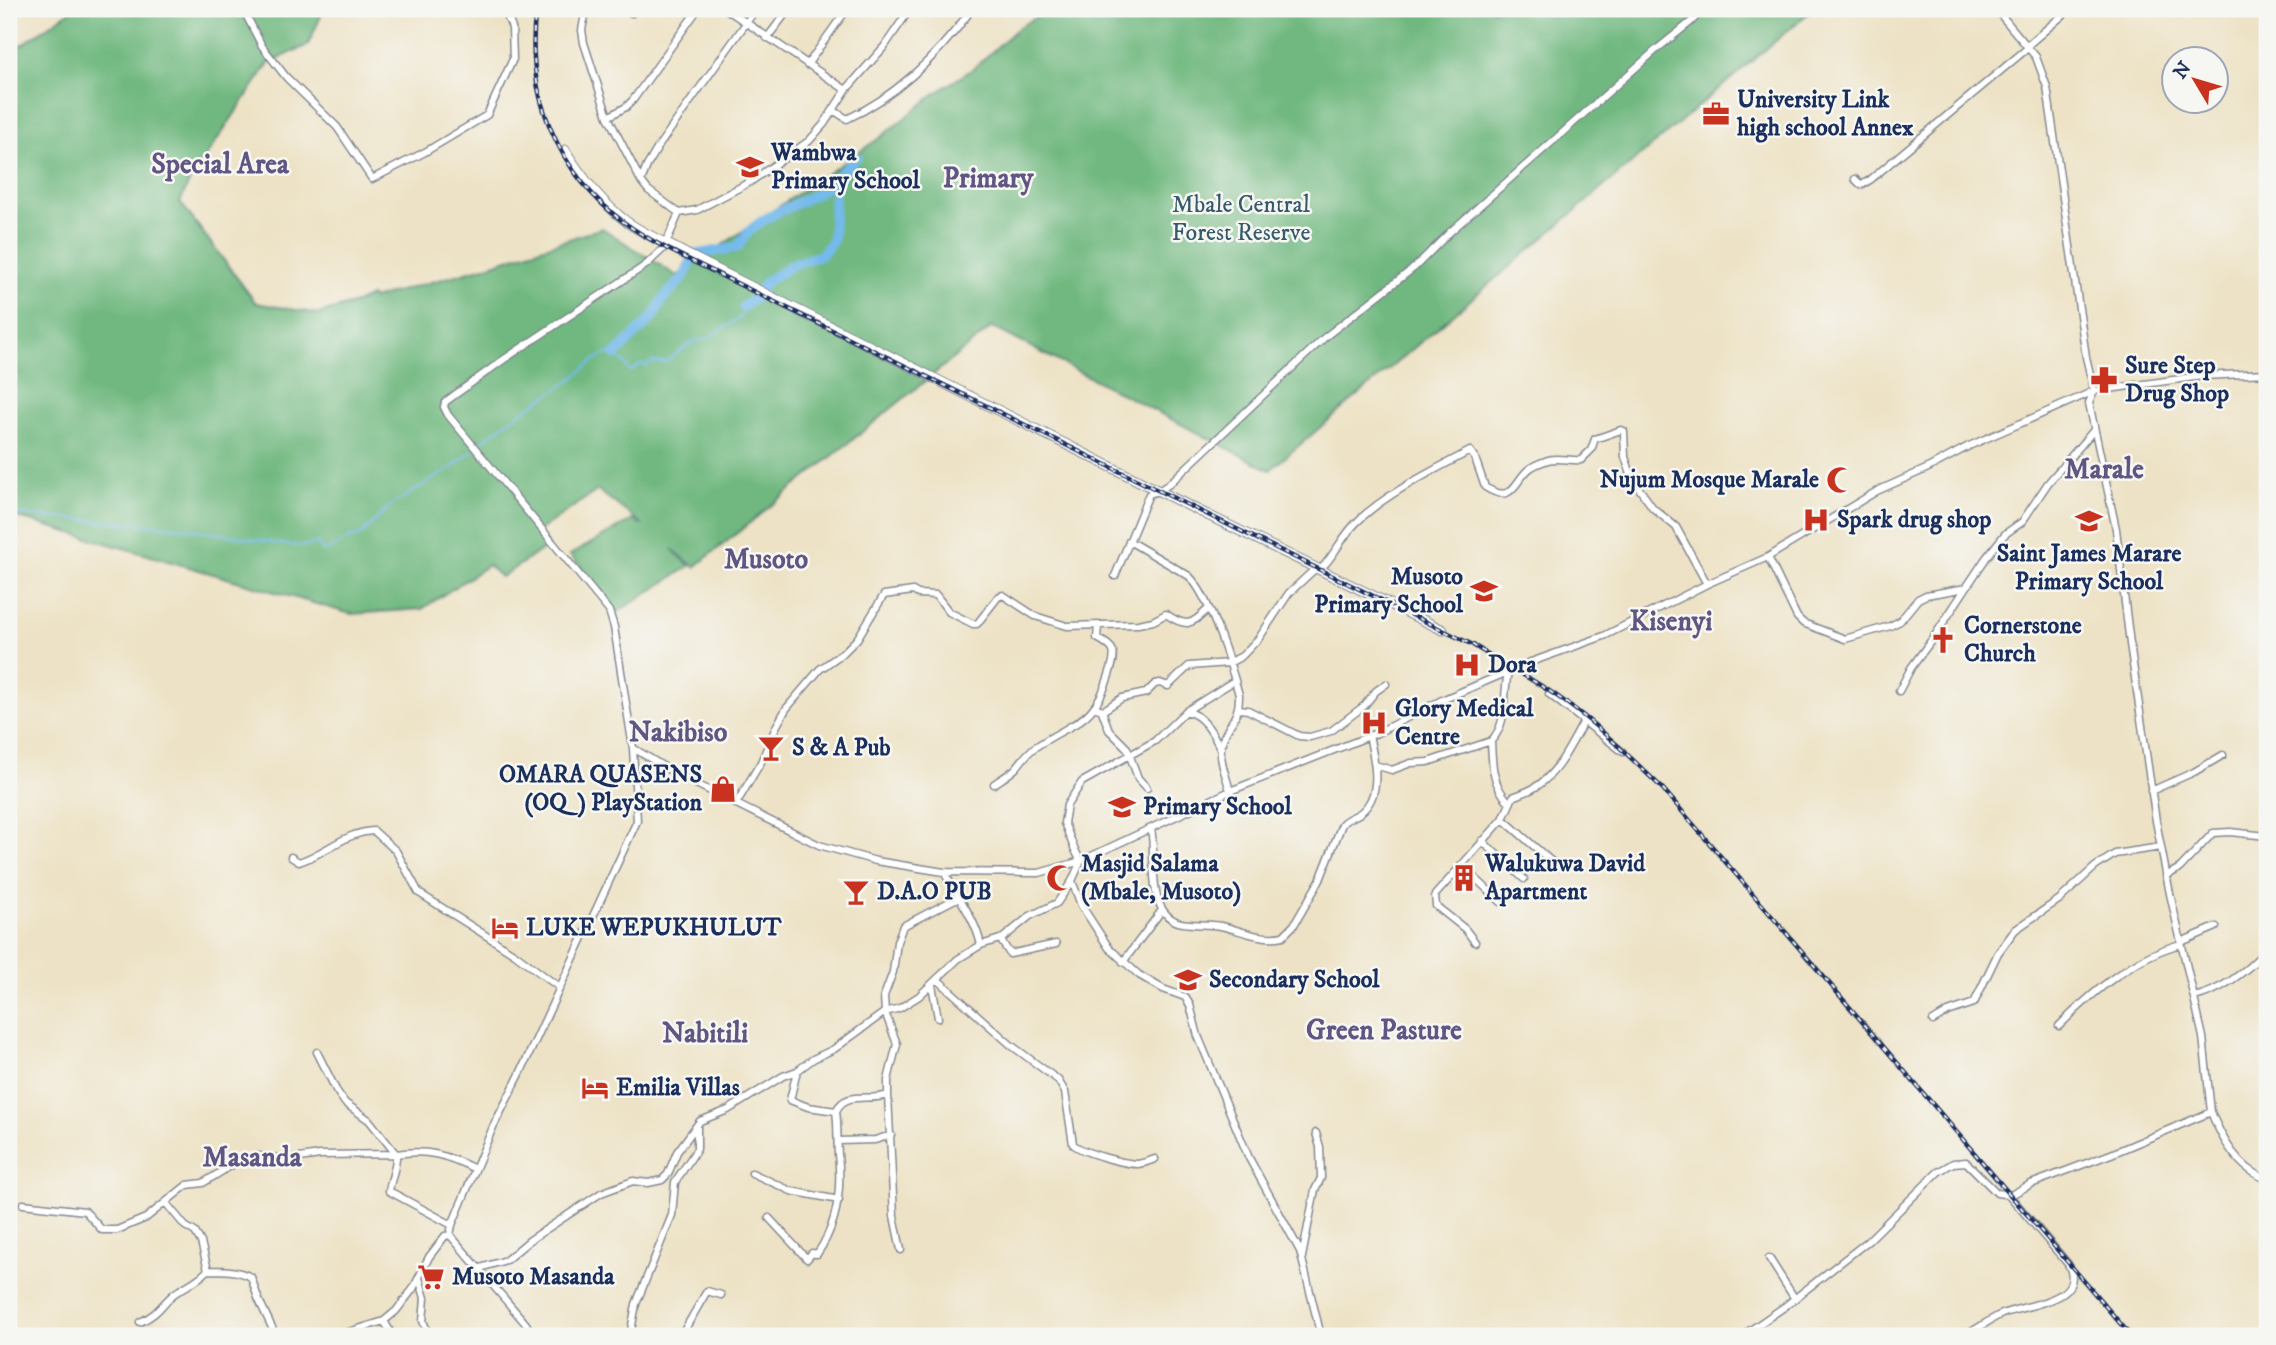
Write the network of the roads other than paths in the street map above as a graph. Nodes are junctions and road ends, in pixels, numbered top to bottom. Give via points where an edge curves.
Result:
1 (243, 9) edge
2 (504, 9) edge
3 (586, 9) edge
4 (603, 9) edge
5 (634, 9) edge
6 (698, 9) edge
7 (726, 9) edge
8 (756, 9) edge
9 (789, 9) edge
10 (847, 9) edge
11 (911, 9) edge
12 (972, 9) edge
13 (1703, 9) edge
14 (1996, 9) edge
15 (2070, 9) edge
16 (747, 23) junction
17 (768, 38) junction
18 (2029, 46) junction
19 (807, 65) junction
20 (846, 90) junction
21 (833, 110) junction
22 (608, 117) junction
23 (565, 150) dead end
24 (1854, 180) dead end
25 (641, 181) junction
26 (679, 213) junction
27 (667, 243) junction
28 (2267, 373) edge
29 (2094, 391) junction
30 (2094, 430) junction
31 (1159, 491) junction
32 (1129, 541) junction
33 (1769, 557) junction
34 (1318, 569) junction
35 (1115, 576) dead end
36 (1707, 584) junction
37 (1966, 588) junction
38 (1208, 609) junction
39 (1098, 626) junction
40 (1443, 630) dead end
41 (1229, 663) junction
42 (1508, 672) junction
43 (1234, 681) junction
44 (1386, 684) dead end
45 (1899, 691) dead end
46 (1549, 694) dead end
47 (1099, 709) junction
48 (1239, 709) junction
49 (1186, 711) junction
50 (1584, 721) junction
51 (1369, 735) junction
52 (1492, 741) junction
53 (633, 748) junction
54 (1220, 750) junction
55 (1623, 752) dead end
56 (1131, 755) junction
57 (2223, 755) dead end
58 (1375, 765) junction
59 (994, 784) dead end
60 (1147, 788) dead end
61 (1230, 791) junction
62 (2151, 791) junction
63 (1509, 802) junction
64 (736, 804) junction
65 (1503, 820) junction
66 (1151, 829) junction
67 (2267, 836) edge
68 (1482, 841) junction
69 (2161, 848) junction
70 (291, 858) dead end
71 (1082, 861) junction
72 (1552, 862) dead end
73 (1461, 865) junction
74 (944, 872) junction
75 (2166, 876) junction
76 (1524, 879) dead end
77 (1072, 881) junction
78 (957, 898) junction
79 (1501, 902) dead end
80 (1162, 910) junction
81 (2216, 927) dead end
82 (1000, 939) junction
83 (1475, 942) dead end
84 (2181, 943) junction
85 (1056, 944) dead end
86 (981, 945) junction
87 (2267, 949) edge
88 (1123, 962) junction
89 (934, 982) junction
90 (560, 988) junction
91 (2194, 997) junction
92 (885, 1012) junction
93 (938, 1018) dead end
94 (1933, 1021) dead end
95 (2059, 1026) dead end
96 (317, 1052) dead end
97 (797, 1071) junction
98 (888, 1095) junction
99 (836, 1111) junction
100 (2211, 1112) junction
101 (697, 1125) junction
102 (1316, 1133) dead end
103 (891, 1135) junction
104 (838, 1141) junction
105 (396, 1154) junction
106 (1155, 1160) dead end
107 (475, 1169) junction
108 (752, 1173) dead end
109 (2267, 1179) edge
110 (2009, 1195) junction
111 (839, 1200) junction
112 (166, 1203) junction
113 (23, 1204) dead end
114 (769, 1218) dead end
115 (452, 1225) junction
116 (450, 1235) junction
117 (901, 1250) dead end
118 (1769, 1258) dead end
119 (1302, 1259) junction
120 (477, 1269) junction
121 (208, 1270) junction
122 (419, 1278) junction
123 (722, 1295) dead end
124 (1795, 1299) junction
125 (384, 1321) junction
126 (140, 1322) dead end
127 (633, 1335) edge
128 (276, 1336) edge
129 (336, 1336) edge
130 (393, 1336) edge
131 (434, 1336) edge
132 (533, 1336) edge
133 (681, 1336) edge
134 (1321, 1336) edge
135 (1742, 1336) edge
136 (1962, 1336) edge

1 - 2 street via 262,46 337,127 372,179 487,116 513,59 512,28
3 - 22 street via 584,43
4 - 5 street via 632,13
6 - 22 street via 639,94
7 - 16 street
8 - 16 street
9 - 17 street
10 - 19 street
11 - 20 street
12 - 21 street via 944,46 895,89 847,119
13 - 31 street via 1415,267 1332,330
14 - 18 street
15 - 18 street
16 - 17 street
16 - 25 street via 660,144
17 - 19 street
18 - 24 street via 1870,180 1861,185
18 - 29 street via 2047,87
19 - 20 street
20 - 21 street
21 - 26 street via 809,141 767,172 697,210
22 - 25 street
23 - 27 main road via 604,203
25 - 26 street
26 - 27 street
27 - 31 main road
27 - 53 street via 646,265 503,360 444,407 609,611
28 - 29 street via 2203,376
29 - 30 street via 2089,402
29 - 33 street via 1877,491
30 - 37 street via 2048,483 2022,522 2005,534
30 - 62 street via 2116,529
31 - 32 street via 1149,494
31 - 34 main road
32 - 35 street
32 - 38 street via 1189,576
33 - 36 street
33 - 37 street via 1797,617 1845,639 1900,621 1918,599
34 - 36 street via 1328,564 1347,533 1365,515 1470,452 1485,487 1508,492 1534,465 1549,459 1581,460 1595,439 1621,430 1633,480 1653,508 1676,527
34 - 40 main road
34 - 41 street via 1289,593 1242,656
36 - 42 street via 1604,636
37 - 45 street
38 - 39 street via 1190,624 1166,614 1138,624
38 - 41 street
39 - 47 street via 1097,638 1109,643 1114,653
39 - 64 street via 1045,621 1003,594 977,624 949,612 936,596 913,591 884,595 857,639 820,669 786,709
41 - 43 street
41 - 47 street via 1189,666 1168,687 1156,684 1146,693
42 - 51 street
42 - 52 street via 1502,722
43 - 48 street
43 - 49 street
44 - 48 street via 1331,731 1310,737
46 - 50 street
47 - 56 street via 1109,730
47 - 59 street via 1034,748
48 - 54 street
49 - 54 street via 1204,722
49 - 56 street
50 - 55 street
50 - 63 street via 1549,775
51 - 58 street
51 - 61 street
52 - 58 street via 1392,770
52 - 63 street via 1496,783
53 - 64 street
53 - 90 street via 637,821
54 - 61 street
56 - 60 street via 1138,778
56 - 71 street via 1082,782 1067,805 1065,827
57 - 62 street
58 - 80 street via 1370,802 1342,824 1320,880 1283,936 1262,938 1218,925 1187,924
61 - 66 street
62 - 69 street
63 - 65 street
64 - 74 street via 843,853
65 - 68 street
65 - 72 street
66 - 71 street
66 - 80 street
67 - 75 street via 2213,833 2180,868
68 - 73 street
68 - 76 street
69 - 75 street
69 - 94 street via 2115,854 2095,867 2010,935 1974,1003
70 - 90 street via 299,862 312,858 361,831 374,831 396,851 419,893
71 - 74 street via 1039,873
71 - 77 street
73 - 79 street
73 - 83 street via 1434,902
74 - 78 street
75 - 84 street
77 - 82 street via 1057,902
77 - 88 street via 1087,915
78 - 86 street
78 - 92 street via 903,926 884,996
80 - 88 street
81 - 84 street
82 - 85 street via 1010,954
82 - 86 street
84 - 91 street
84 - 95 street via 2127,968
86 - 89 street
87 - 91 street via 2248,970
88 - 119 street via 1147,980 1185,997 1190,1005 1198,1036 1249,1157
89 - 92 street via 908,1003
89 - 93 street
89 - 106 street via 1058,1080 1078,1149 1130,1163
90 - 107 street
91 - 100 street via 2205,1046
92 - 97 street
92 - 98 street via 897,1044
96 - 105 street via 345,1103 369,1120
97 - 99 street via 790,1100
97 - 101 street
98 - 99 street via 847,1098
98 - 103 street
99 - 104 street
100 - 109 street via 2235,1155
100 - 110 street
101 - 120 street via 662,1180 634,1181 601,1193 506,1260
101 - 127 street via 697,1149 675,1182 672,1215 636,1304
102 - 119 street via 1321,1178
103 - 104 street
103 - 117 street via 894,1216
104 - 111 street
105 - 107 street via 446,1155
105 - 112 street via 257,1157 237,1162 203,1183 187,1185
105 - 115 street via 389,1191
107 - 115 street
108 - 111 street via 791,1191
110 - 124 street via 1998,1194 1966,1162 1952,1163 1937,1172 1868,1241
110 - 136 street via 2068,1264 2070,1282 2061,1295 2003,1313
111 - 114 street via 823,1244 807,1259
112 - 113 street via 117,1230 102,1230 86,1211
112 - 121 street via 195,1232
115 - 116 street
116 - 120 street
116 - 122 street via 429,1257
118 - 124 street
119 - 134 street
120 - 132 street
121 - 126 street via 174,1294 155,1315
121 - 128 street via 251,1277
122 - 125 street
122 - 131 street via 425,1298 423,1321
123 - 133 street via 707,1292
124 - 135 street
125 - 129 street
125 - 130 street

